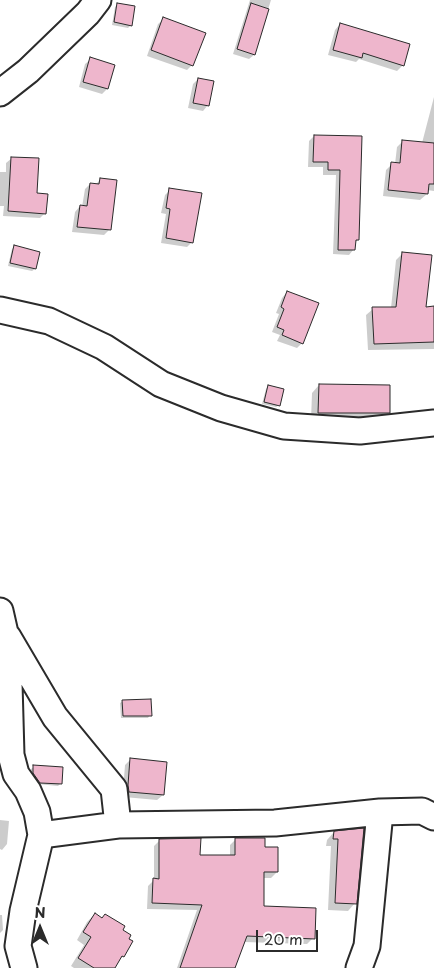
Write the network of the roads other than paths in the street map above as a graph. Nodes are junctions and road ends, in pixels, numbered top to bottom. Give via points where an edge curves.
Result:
1 (98, 0) edge
2 (0, 93) edge
3 (0, 310) edge
4 (434, 423) edge
5 (3, 622) edge
6 (380, 812) junction
7 (434, 817) edge
8 (118, 825) junction
9 (41, 835) junction
10 (24, 968) edge
11 (359, 968) edge

1 - 2 street via 28,71
3 - 4 street via 49,321 104,347 161,384 221,408 284,426 360,431
5 - 8 street via 55,717 114,789
5 - 9 street via 11,755 16,774 37,812
6 - 7 street via 422,811
6 - 8 street via 275,823
6 - 11 street via 367,946
8 - 9 street
9 - 10 street via 18,946

